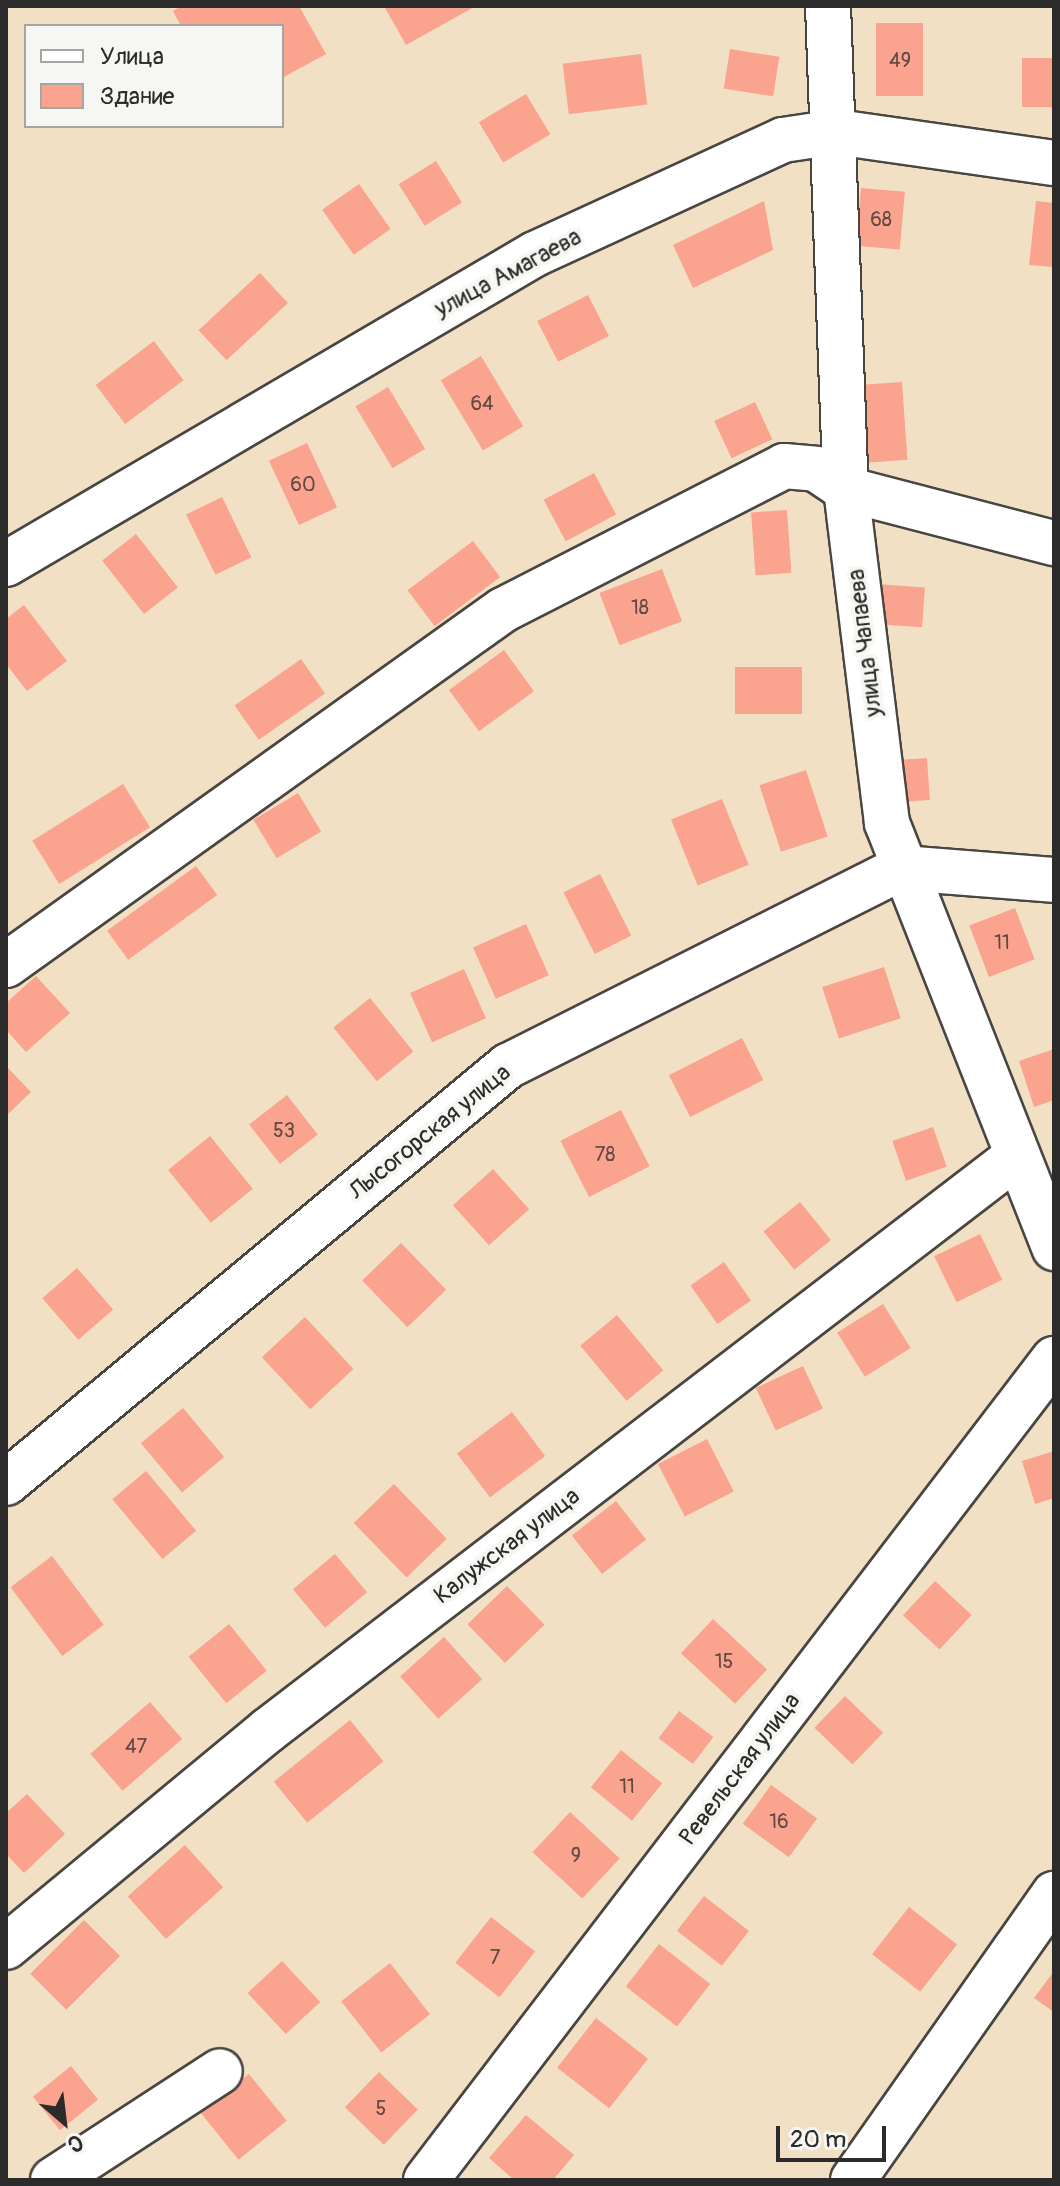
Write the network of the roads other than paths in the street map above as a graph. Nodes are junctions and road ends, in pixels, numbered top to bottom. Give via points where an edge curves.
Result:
1 (828, 6) edge
2 (836, 132) junction
3 (1054, 163) edge
4 (846, 489) junction
5 (1054, 543) edge
6 (6, 564) edge
7 (902, 868) junction
8 (1054, 880) edge
9 (6, 965) edge
10 (1017, 1156) junction
11 (1054, 1248) edge
12 (1054, 1359) edge
13 (6, 1483) edge
14 (1054, 1894) edge
15 (6, 1947) edge
16 (220, 2071) dead end
17 (46, 2179) edge
18 (426, 2180) edge
19 (853, 2180) edge

1 - 2 street, улица Чапаева
2 - 3 street, улица Амагаева
2 - 4 street, улица Чапаева
2 - 6 street, улица Амагаева via 783,140 535,254
4 - 5 street
4 - 7 street, улица Чапаева via 887,823
4 - 9 street via 816,469 784,466 503,610
7 - 8 street
7 - 10 street, улица Чапаева
7 - 13 street, Лысогорская улица via 508,1066
10 - 11 street, улица Чапаева
10 - 15 street, Калужская улица via 267,1731
12 - 18 street, Ревельская улица
14 - 19 street
16 - 17 street

